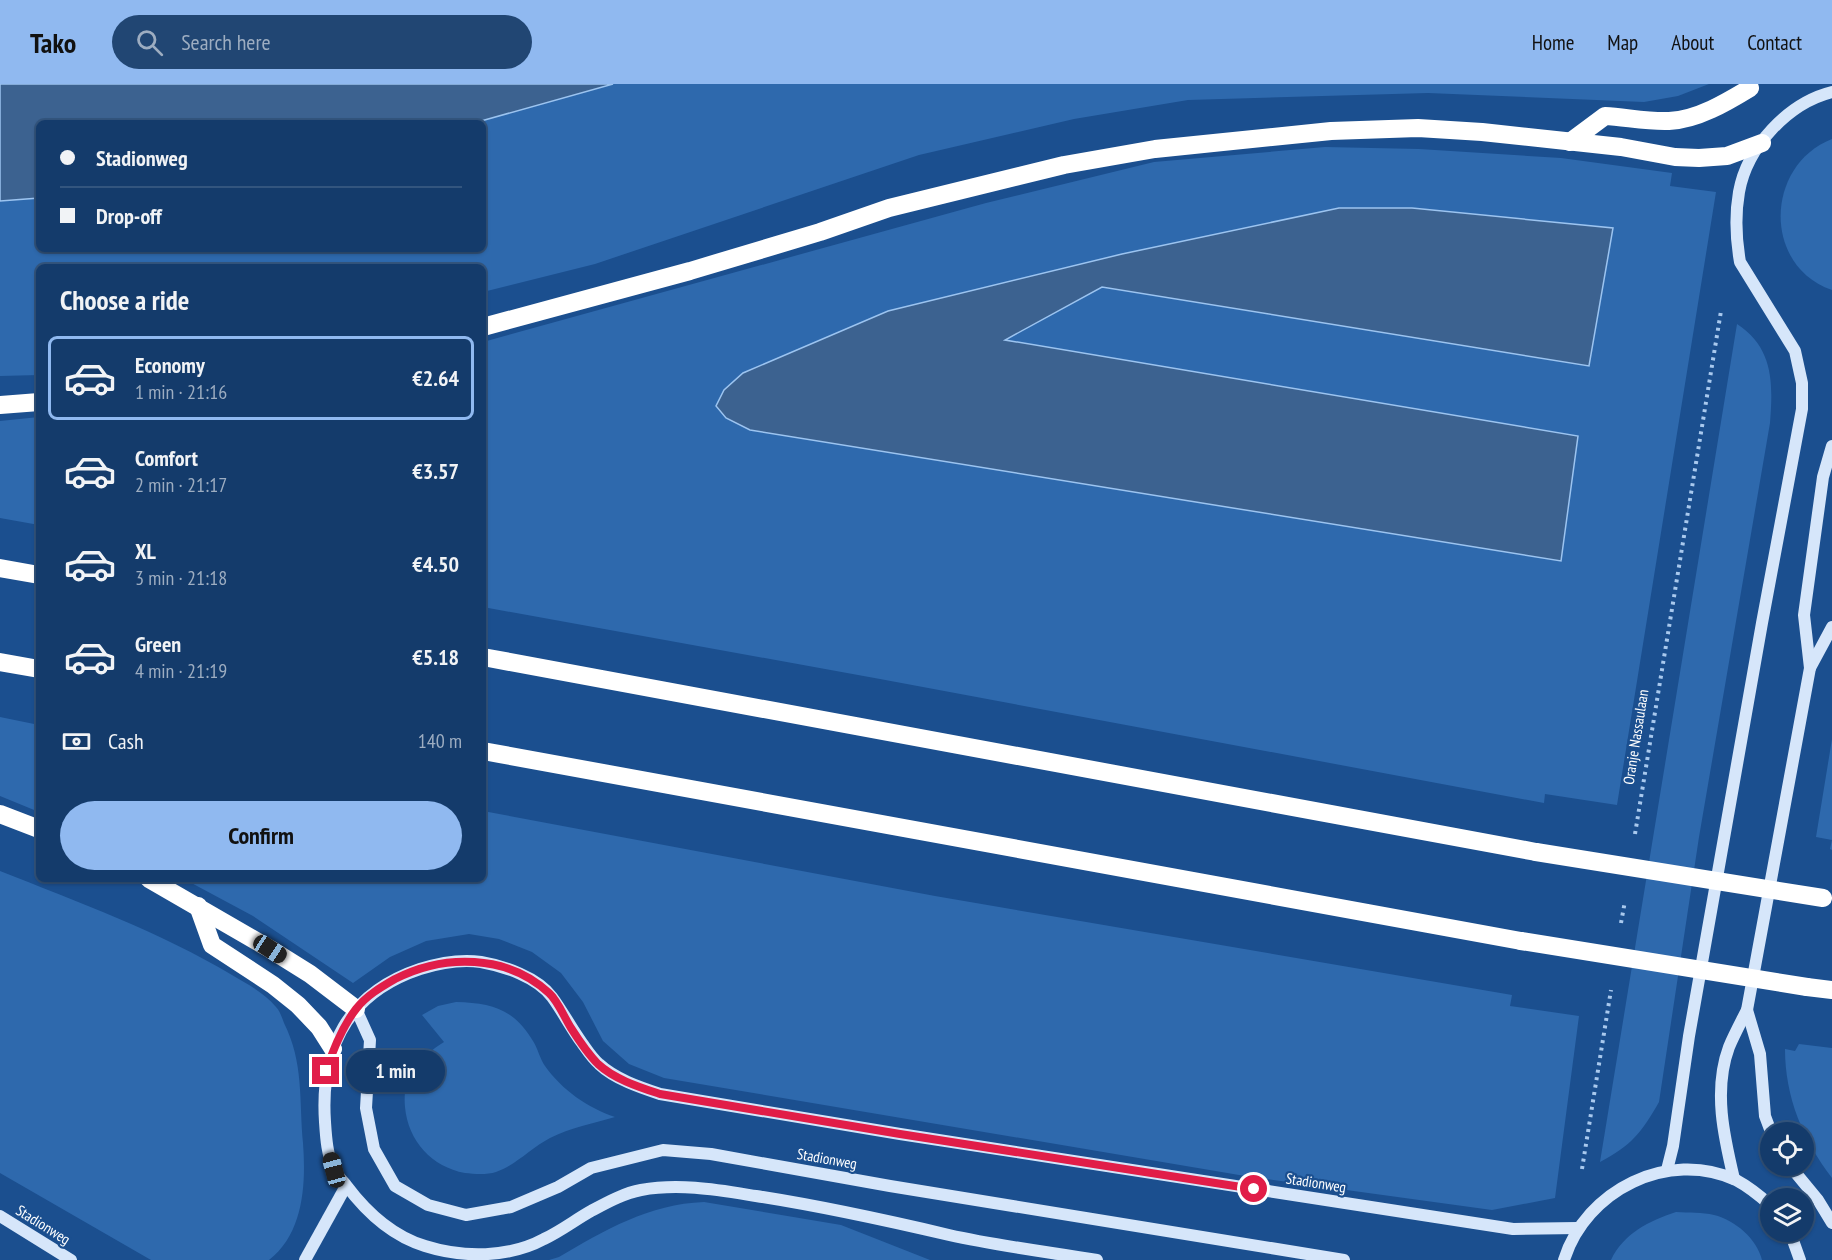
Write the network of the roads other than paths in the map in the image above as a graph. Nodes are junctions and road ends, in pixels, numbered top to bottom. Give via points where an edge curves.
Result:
1 (1753, 86) edge
2 (1832, 92) edge
3 (1570, 142) junction
4 (1762, 142) junction
5 (486, 326) edge
6 (36, 402) edge
7 (0, 405) edge
8 (1832, 446) edge
9 (0, 568) edge
10 (36, 574) edge
11 (1832, 627) edge
12 (486, 658) edge
13 (0, 662) edge
14 (36, 668) edge
15 (1810, 668) junction
16 (486, 752) edge
17 (0, 814) edge
18 (36, 828) edge
19 (154, 882) edge
20 (1827, 898) edge
21 (198, 906) junction
22 (1832, 990) edge
23 (356, 1009) junction
24 (1747, 1010) junction
25 (333, 1049) junction
26 (1768, 1122) edge
27 (1667, 1170) junction
28 (1798, 1176) edge
29 (1734, 1179) junction
30 (346, 1186) junction
31 (1760, 1196) edge
32 (0, 1216) edge
33 (1832, 1223) edge
34 (1578, 1228) junction
35 (1794, 1242) edge
36 (439, 1255) edge
37 (70, 1260) edge
38 (305, 1260) edge
39 (1097, 1260) edge
40 (1344, 1260) edge
41 (1564, 1260) edge
42 (1800, 1260) edge

1 - 3 highway via 1698,114 1670,121 1605,116
2 - 4 main road via 1797,108
3 - 4 highway via 1700,158 1727,156
3 - 5 highway via 1418,128 1331,131 1096,158 889,208 690,271
4 - 27 main road via 1748,164 1739,192 1740,262 1788,338 1802,383 1802,409
6 - 7 highway
8 - 15 main road via 1823,477 1804,615
9 - 10 highway
11 - 15 main road
12 - 20 highway, bridge via 1536,852
13 - 14 highway
15 - 24 main road
16 - 22 highway, bridge via 1521,941
17 - 18 highway
19 - 21 highway
21 - 23 highway via 309,974
21 - 25 highway via 212,945 298,1005
23 - 25 main road, Stadionweg
23 - 34 main road, Stadionweg via 378,989 405,975 439,963 478,961 518,972 550,994 599,1065 660,1094 1513,1229
23 - 40 main road, Stadionweg via 370,1040 366,1108 374,1149 395,1186 428,1205 466,1215 511,1207 591,1168 663,1150 711,1154
24 - 26 main road via 1760,1054
24 - 29 main road via 1723,1070 1721,1101
25 - 30 main road, Stadionweg via 326,1071 326,1141 334,1170
27 - 29 main road via 1687,1169
27 - 34 main road via 1625,1185 1599,1204
28 - 33 main road
29 - 31 main road
30 - 36 main road, Stadionweg via 391,1232
30 - 38 main road
32 - 37 main road, Stadionweg
34 - 41 main road
35 - 42 main road
36 - 39 main road, Stadionweg via 508,1252 543,1240 582,1216 638,1190 676,1186 825,1207 952,1236

